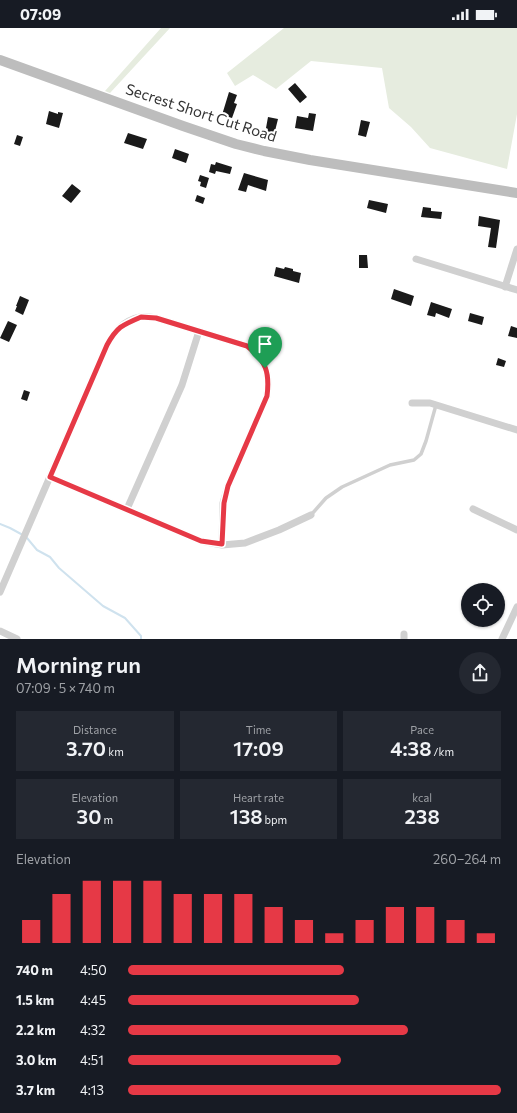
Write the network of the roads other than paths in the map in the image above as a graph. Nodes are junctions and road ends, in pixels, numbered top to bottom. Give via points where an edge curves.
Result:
1 (0, 60) edge
2 (517, 193) edge
3 (517, 249) edge
4 (416, 259) dead end
5 (505, 287) junction
6 (517, 290) edge
7 (199, 331) junction
8 (412, 403) dead end
9 (436, 405) junction
10 (517, 430) edge
11 (50, 477) junction
12 (126, 509) junction
13 (473, 509) dead end
14 (311, 515) joint
15 (517, 530) edge
16 (222, 544) junction
17 (0, 592) edge
18 (517, 607) edge
19 (0, 631) edge
20 (17, 639) edge
21 (502, 639) edge

1 - 2 main road, Secrest Short Cut Road via 236,144 310,160
3 - 5 street
4 - 5 street
5 - 6 street
7 - 11 street via 156,318 141,317 115,331
7 - 12 street via 182,385
7 - 16 street via 247,346 259,356 269,381 267,396 228,486 224,503
8 - 9 street
9 - 10 street
9 - 14 lane via 421,454 414,460 390,465 342,487 326,498
11 - 12 street
11 - 17 street
12 - 16 street via 201,541
13 - 15 street
14 - 16 street via 245,543
18 - 21 street
19 - 20 street

